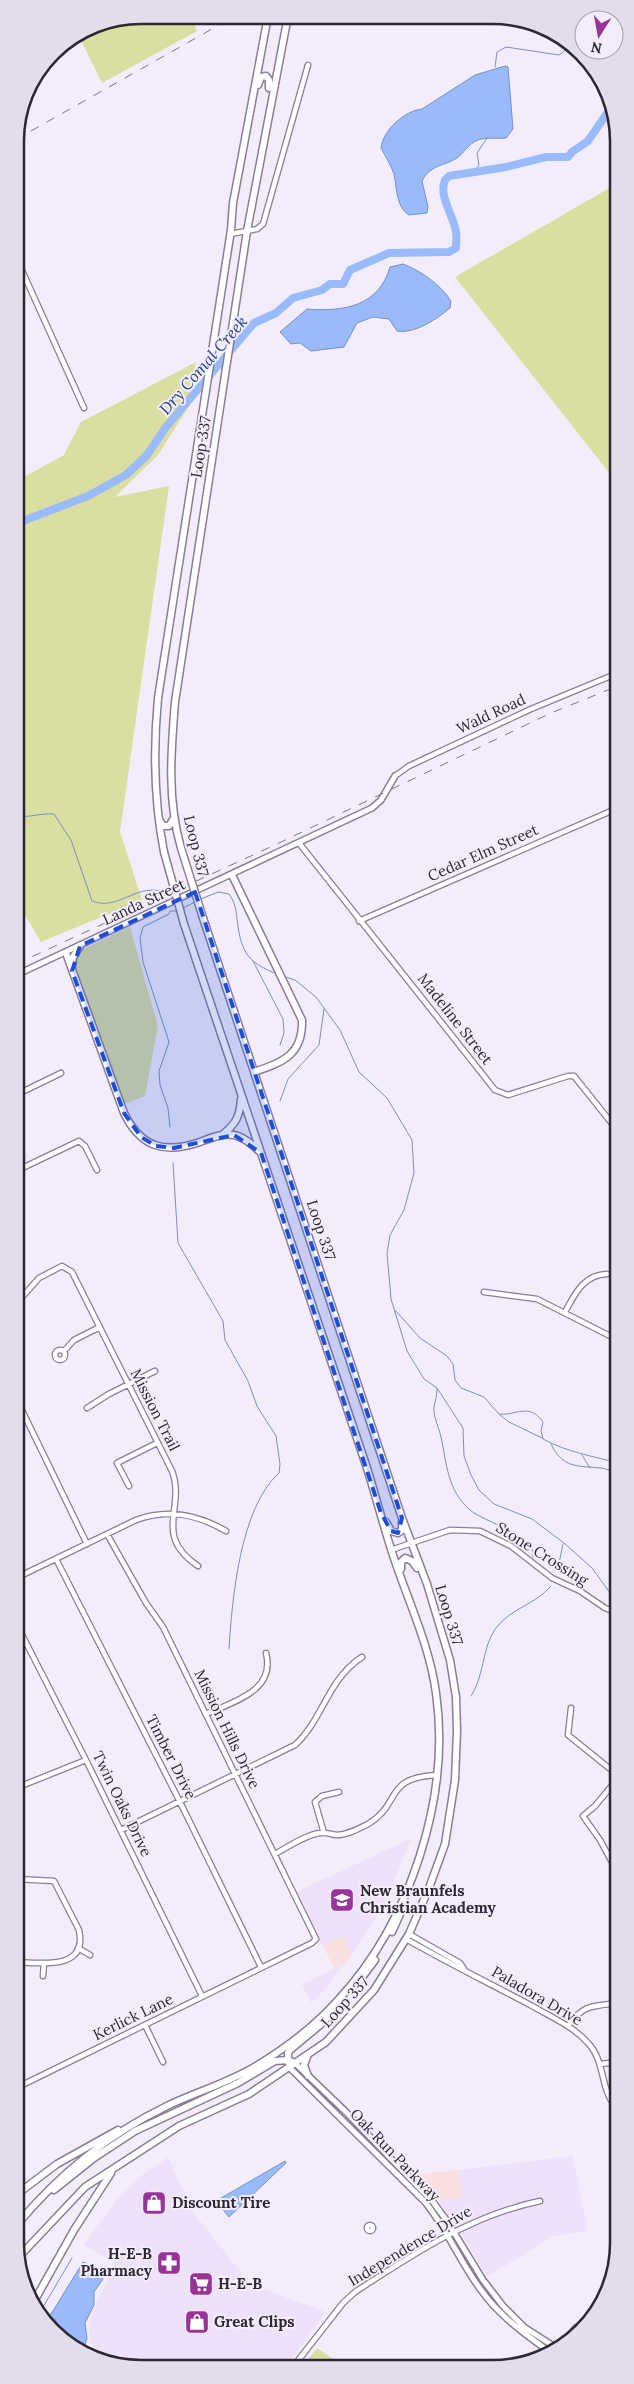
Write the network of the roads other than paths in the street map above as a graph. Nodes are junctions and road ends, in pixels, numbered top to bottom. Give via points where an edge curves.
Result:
1 (267, 24) edge
2 (286, 24) edge
3 (308, 65) dead end
4 (238, 172) junction
5 (257, 176) junction
6 (247, 231) junction
7 (230, 234) junction
8 (24, 275) edge
9 (84, 408) dead end
10 (610, 676) edge
11 (395, 776) joint
12 (386, 792) joint
13 (610, 811) edge
14 (157, 813) junction
15 (174, 813) junction
16 (299, 843) junction
17 (232, 875) junction
18 (359, 921) junction
19 (80, 946) junction
20 (66, 953) junction
21 (24, 971) edge
22 (72, 971) junction
23 (254, 1072) junction
24 (61, 1073) dead end
25 (24, 1091) edge
26 (242, 1096) junction
27 (610, 1121) edge
28 (222, 1135) junction
29 (261, 1153) junction
30 (24, 1167) edge
31 (96, 1170) dead end
32 (607, 1274) dead end
33 (484, 1292) dead end
34 (24, 1295) edge
35 (565, 1312) junction
36 (100, 1327) junction
37 (610, 1336) edge
38 (64, 1352) dead end
39 (154, 1371) dead end
40 (127, 1384) junction
41 (87, 1408) dead end
42 (24, 1415) edge
43 (158, 1443) junction
44 (129, 1486) dead end
45 (172, 1512) junction
46 (381, 1512) junction
47 (402, 1518) junction
48 (226, 1531) dead end
49 (107, 1534) junction
50 (86, 1544) junction
51 (411, 1544) junction
52 (391, 1550) junction
53 (56, 1559) junction
54 (198, 1566) dead end
55 (24, 1574) edge
56 (402, 1575) junction
57 (427, 1584) junction
58 (610, 1610) edge
59 (24, 1639) edge
60 (266, 1653) dead end
61 (362, 1657) dead end
62 (571, 1708) dead end
63 (206, 1714) junction
64 (86, 1760) junction
65 (610, 1769) edge
66 (235, 1775) junction
67 (436, 1775) junction
68 (24, 1785) edge
69 (610, 1786) edge
70 (339, 1792) dead end
71 (180, 1802) junction
72 (121, 1830) junction
73 (324, 1833) junction
74 (275, 1854) junction
75 (610, 1858) edge
76 (24, 1879) edge
77 (405, 1896) junction
78 (407, 1937) junction
79 (315, 1940) joint
80 (78, 1948) junction
81 (90, 1956) dead end
82 (24, 1962) edge
83 (44, 1963) junction
84 (261, 1968) junction
85 (44, 1976) dead end
86 (202, 1996) junction
87 (610, 2005) edge
88 (146, 2025) junction
89 (568, 2026) junction
90 (309, 2054) junction
91 (288, 2060) junction
92 (163, 2062) dead end
93 (610, 2063) edge
94 (600, 2064) junction
95 (293, 2066) junction
96 (308, 2076) junction
97 (24, 2084) edge
98 (610, 2099) edge
99 (131, 2125) junction
100 (115, 2168) junction
101 (24, 2189) edge
102 (540, 2200) dead end
103 (35, 2205) junction
104 (24, 2217) edge
105 (453, 2232) junction
106 (447, 2236) junction
107 (25, 2251) edge
108 (37, 2297) edge
109 (552, 2344) edge
110 (544, 2348) edge
111 (299, 2360) edge

1 - 4 main road, Loop 337
2 - 5 main road, Loop 337
3 - 6 street via 263,224
4 - 5 main road via 258,82 266,76 270,83 257,151
4 - 7 main road, Loop 337
5 - 6 main road, Loop 337
6 - 7 street
6 - 15 main road, Loop 337 via 174,702 170,762
7 - 14 main road, Loop 337 via 158,698 154,751
8 - 9 street
10 - 11 street, Wald Road via 531,709 409,766
11 - 12 street, Wald Road
12 - 16 street, Landa Street via 372,808
13 - 18 street, Cedar Elm Street
14 - 15 main road via 161,824 167,827 173,823
14 - 26 main road, Loop 337, bridge via 184,924
15 - 23 main road, Loop 337, bridge via 181,848
16 - 17 street, Landa Street
16 - 18 street, Madeline Street
17 - 19 street, Landa Street
17 - 23 main road via 302,1020 298,1045 290,1056
18 - 27 street, Madeline Street via 498,1093 508,1095 574,1076
19 - 20 street, Landa Street
19 - 22 main road via 73,957
20 - 21 street, Landa Street
20 - 22 main road
22 - 28 main road via 124,1113 136,1133 150,1143 168,1148 187,1146
23 - 47 main road, Loop 337
24 - 25 street
26 - 28 main road via 235,1125
26 - 29 main road, Loop 337
28 - 29 main road via 246,1140
29 - 46 main road, Loop 337
30 - 31 street via 78,1141 84,1144
32 - 35 street via 592,1277 584,1283
33 - 35 street via 530,1296
34 - 36 street, Mission Trail via 44,1274 66,1267 75,1275
35 - 37 street
36 - 38 street via 74,1340
36 - 40 street, Mission Trail
39 - 40 street
40 - 41 street
40 - 43 street, Mission Trail
42 - 50 street
43 - 44 street via 117,1463
43 - 45 street, Mission Trail via 174,1478 176,1493
45 - 48 street via 199,1518
45 - 49 street via 142,1518
45 - 54 street, Mission Trail via 177,1543
46 - 47 main road via 395,1533 402,1530
46 - 52 main road, Loop 337
47 - 51 main road, Loop 337
49 - 50 street
49 - 63 street, Mission Hills Drive via 146,1604 163,1627
50 - 53 street
51 - 52 street, Stone Crossing
51 - 57 main road, Loop 337
51 - 58 street, Stone Crossing via 450,1530 480,1531 511,1546 552,1578
52 - 56 main road, Loop 337
53 - 55 street
53 - 71 street, Timber Drive
56 - 57 main road via 401,1562 407,1558 415,1564
56 - 67 main road, Loop 337 via 422,1633 436,1692 439,1738
57 - 78 main road, Loop 337 via 450,1660 456,1697 455,1780 445,1844 430,1888
59 - 64 street, Twin Oaks Drive
60 - 63 street via 268,1669 258,1688
61 - 66 street via 339,1677 298,1741
62 - 65 street via 568,1735
63 - 66 street, Mission Hills Drive
64 - 68 street
64 - 72 street, Twin Oaks Drive
66 - 71 street
66 - 74 street, Mission Hills Drive
67 - 73 street via 407,1780 377,1818 343,1837
67 - 77 main road, Loop 337 via 420,1856
69 - 75 street via 583,1816
70 - 73 street via 322,1796 315,1802
71 - 72 street
71 - 84 street, Timber Drive
72 - 86 street, Twin Oaks Drive
73 - 74 street
74 - 79 street, Mission Hills Drive
76 - 80 street via 56,1883 79,1930
77 - 91 main road via 398,1921 366,1972 340,2006 290,2050
77 - 99 main road, Loop 337 via 380,1945 353,1983 306,2030 253,2068
78 - 89 street, Paladora Drive via 457,1968
78 - 90 main road, Loop 337 via 374,1990 326,2042
79 - 84 street, Kerlick Lane
80 - 81 street
80 - 83 street via 66,1961
82 - 83 street
83 - 85 street
84 - 86 street, Kerlick Lane
86 - 88 street, Kerlick Lane
87 - 89 street via 588,2007
88 - 92 street
88 - 97 street, Kerlick Lane
89 - 94 street, Paladora Drive via 588,2043
90 - 95 main road, Loop 337
90 - 96 main road via 304,2065
91 - 95 main road
91 - 103 main road via 275,2061 238,2083 135,2131 94,2158
93 - 94 street
94 - 98 street, Paladora Drive
95 - 96 street, Oak Run Parkway
95 - 100 main road, Loop 337 via 249,2094 179,2126
95 - 106 street, Oak Run Parkway via 425,2202
96 - 105 street, Oak Run Parkway via 432,2202
99 - 101 main road via 99,2139 57,2164
99 - 103 main road, Loop 337 via 73,2167
100 - 107 main road, Loop 337 via 85,2187
100 - 108 main road via 74,2230
102 - 105 street, Independence Drive via 503,2209
103 - 104 main road, Loop 337
105 - 106 street, Independence Drive
105 - 109 street, Oak Run Parkway via 503,2306 524,2326
106 - 110 street, Oak Run Parkway via 482,2291 505,2318
106 - 111 street, Independence Drive via 350,2296

